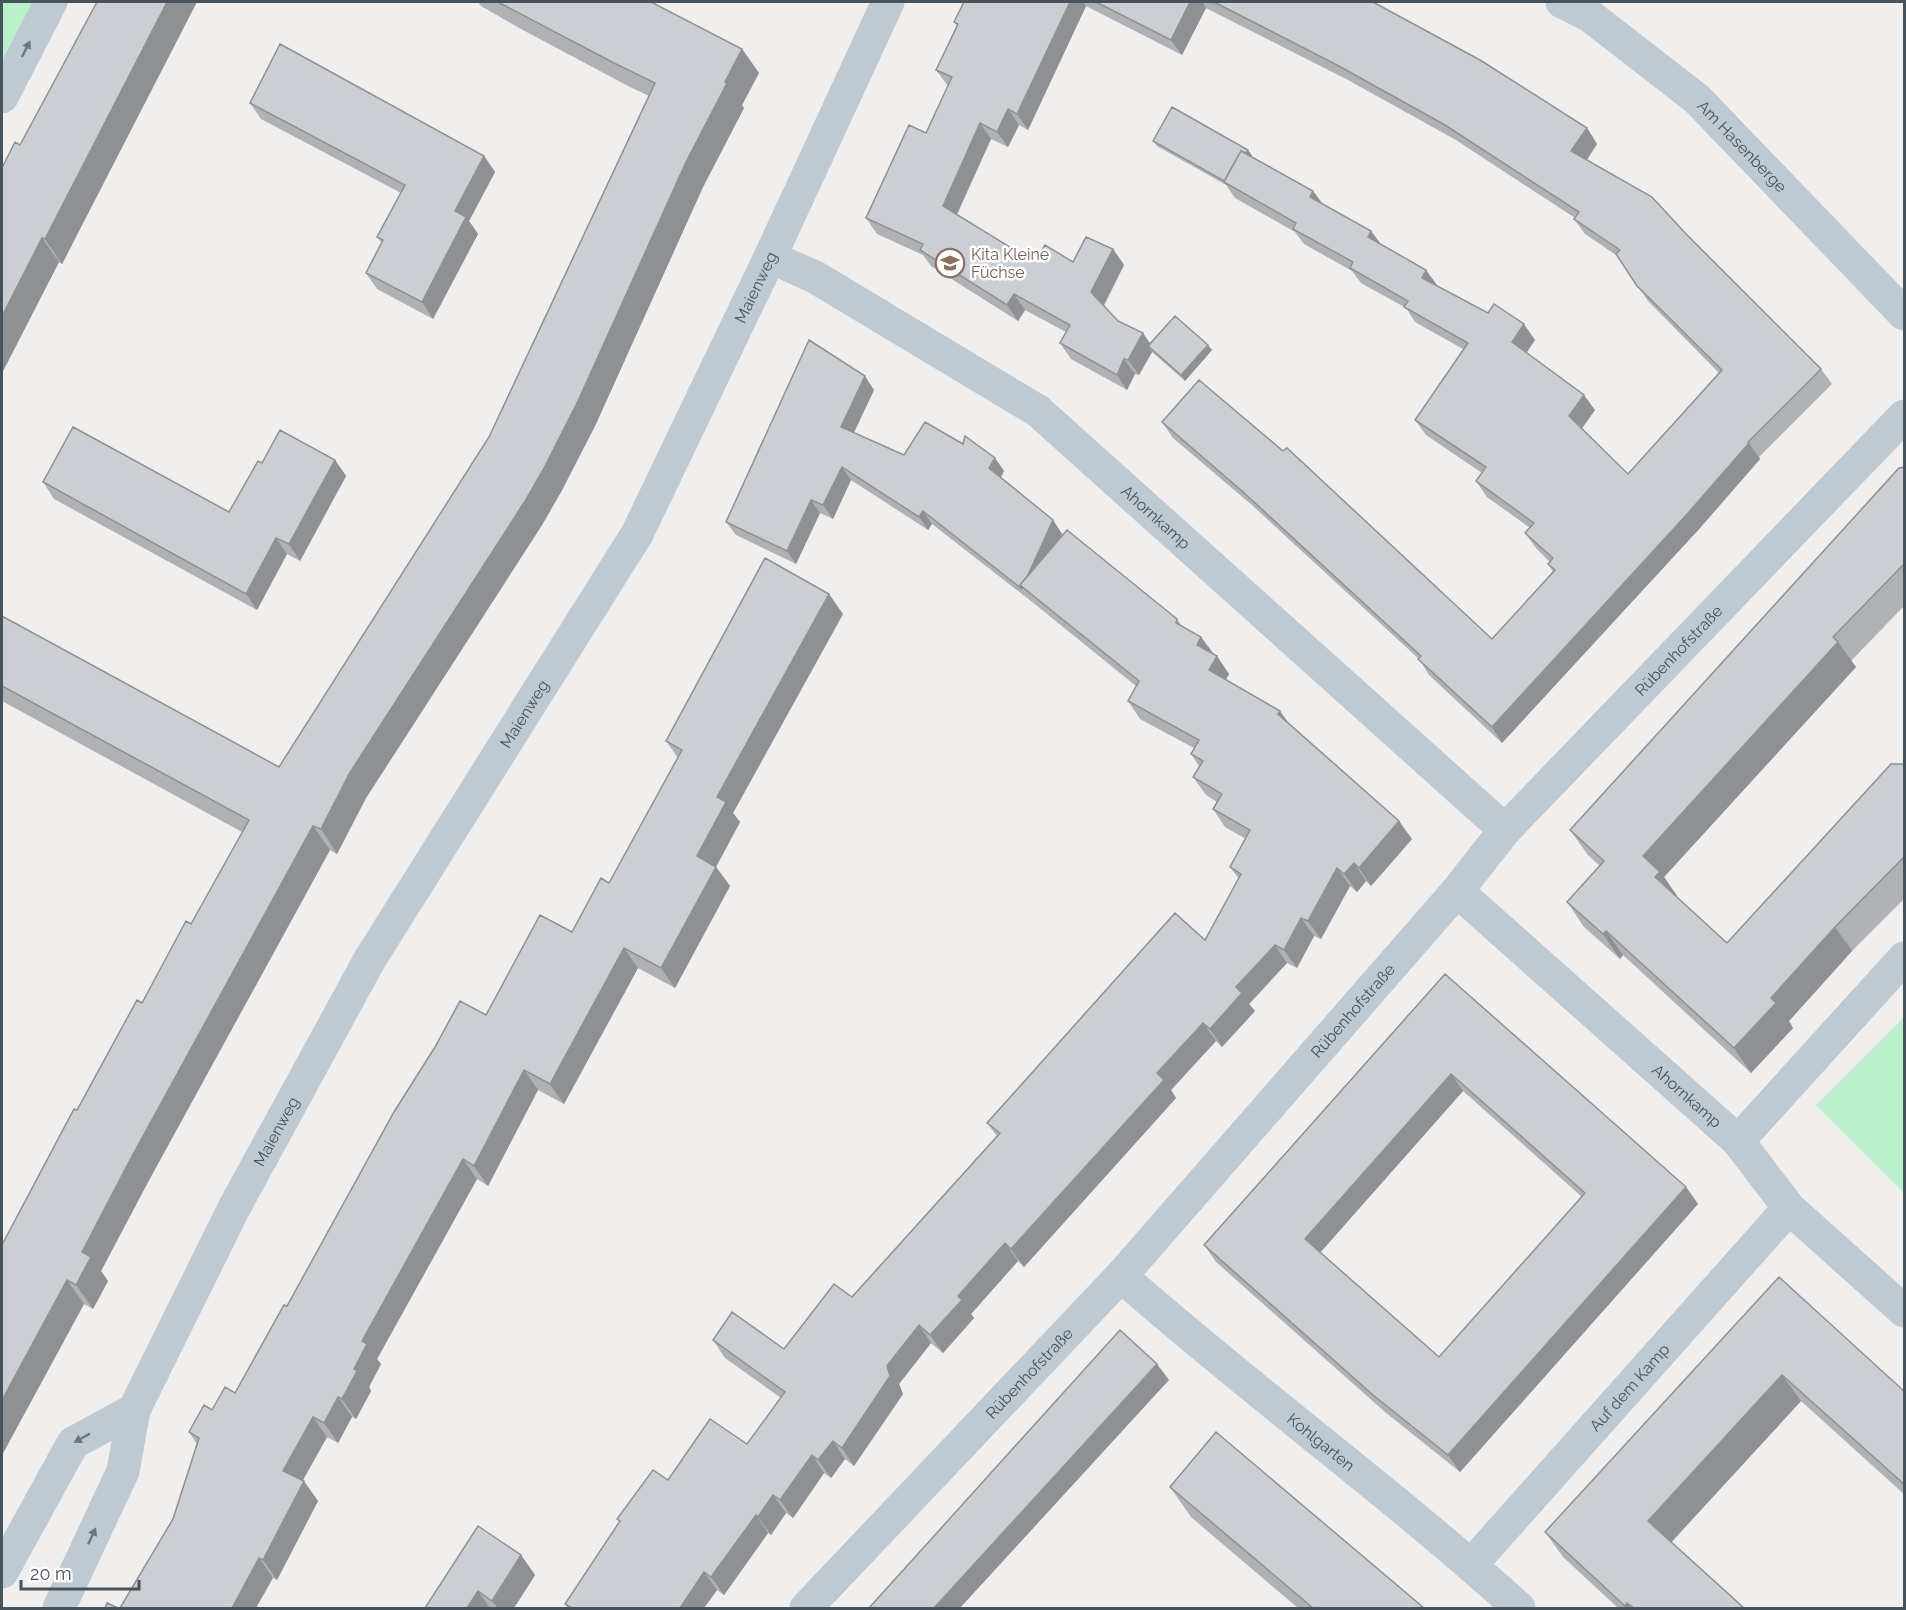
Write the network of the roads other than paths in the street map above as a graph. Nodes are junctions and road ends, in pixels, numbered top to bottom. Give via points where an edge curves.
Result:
1 (51, 2) edge
2 (888, 2) edge
3 (1562, 2) edge
4 (2, 97) edge
5 (770, 257) junction
6 (1905, 314) edge
7 (1905, 416) edge
8 (1505, 830) junction
9 (1457, 891) junction
10 (1905, 958) edge
11 (1738, 1142) junction
12 (1789, 1208) junction
13 (1120, 1276) junction
14 (1905, 1311) edge
15 (134, 1410) junction
16 (1471, 1564) junction
17 (2, 1572) edge
18 (59, 1608) edge
19 (806, 1608) edge
20 (1520, 1608) edge

4 -> 1 street
2 - 5 street, Maienweg
3 - 6 street, Am Hasenberge via 1590,16 1697,99
5 - 8 street, Ahornkamp via 815,277 1038,411
5 - 15 street, Maienweg via 637,534 370,959 234,1209
7 - 8 street, Rübenhofstraße
8 - 9 street, Rübenhofstraße
9 - 11 street, Ahornkamp
9 - 13 street, Rübenhofstraße
10 - 11 street
11 - 12 street, Ahornkamp
12 - 14 street, Ahornkamp
12 - 16 street, Auf dem Kamp
13 - 16 street, Kohlgarten
13 - 19 street, Rübenhofstraße
15 -> 17 street via 73,1443
18 -> 15 street, Maienweg via 123,1471
16 - 20 street, Kohlgarten

